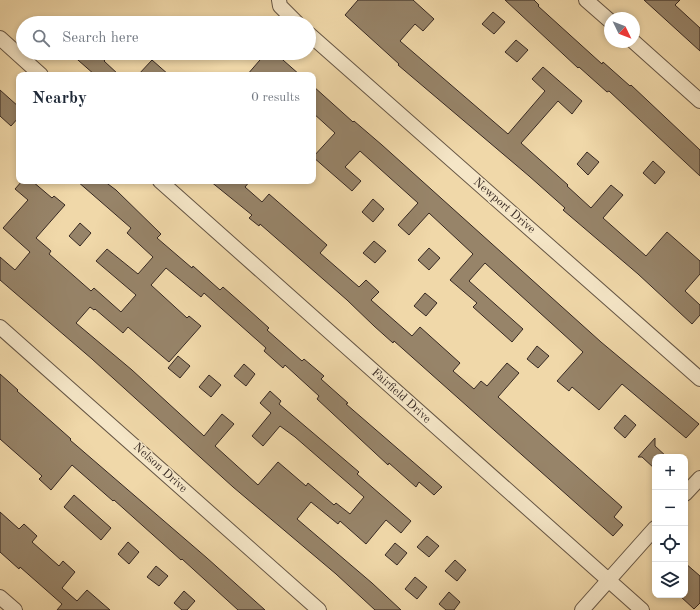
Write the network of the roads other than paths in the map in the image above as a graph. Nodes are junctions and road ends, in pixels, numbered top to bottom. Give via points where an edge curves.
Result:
1 (279, 0) edge
2 (586, 0) edge
3 (290, 16) edge
4 (604, 16) edge
5 (0, 38) edge
6 (316, 40) edge
7 (640, 47) edge
8 (16, 52) edge
9 (24, 60) edge
10 (38, 72) edge
11 (700, 101) edge
12 (163, 184) edge
13 (0, 327) edge
14 (700, 379) edge
15 (700, 478) edge
16 (688, 491) edge
17 (652, 531) edge
18 (608, 580) junction
19 (0, 597) edge
20 (15, 610) edge
21 (319, 610) edge
22 (582, 610) edge
23 (642, 610) edge

1 - 3 street via 280,6
2 - 4 street
5 - 8 street
6 - 14 street, Newport Drive
7 - 11 street
9 - 10 street
12 - 18 street, Fairfield Drive
13 - 21 street, Nelson Drive
15 - 16 street
17 - 18 street
18 - 22 street
18 - 23 street, Fairfield Drive
19 - 20 street

